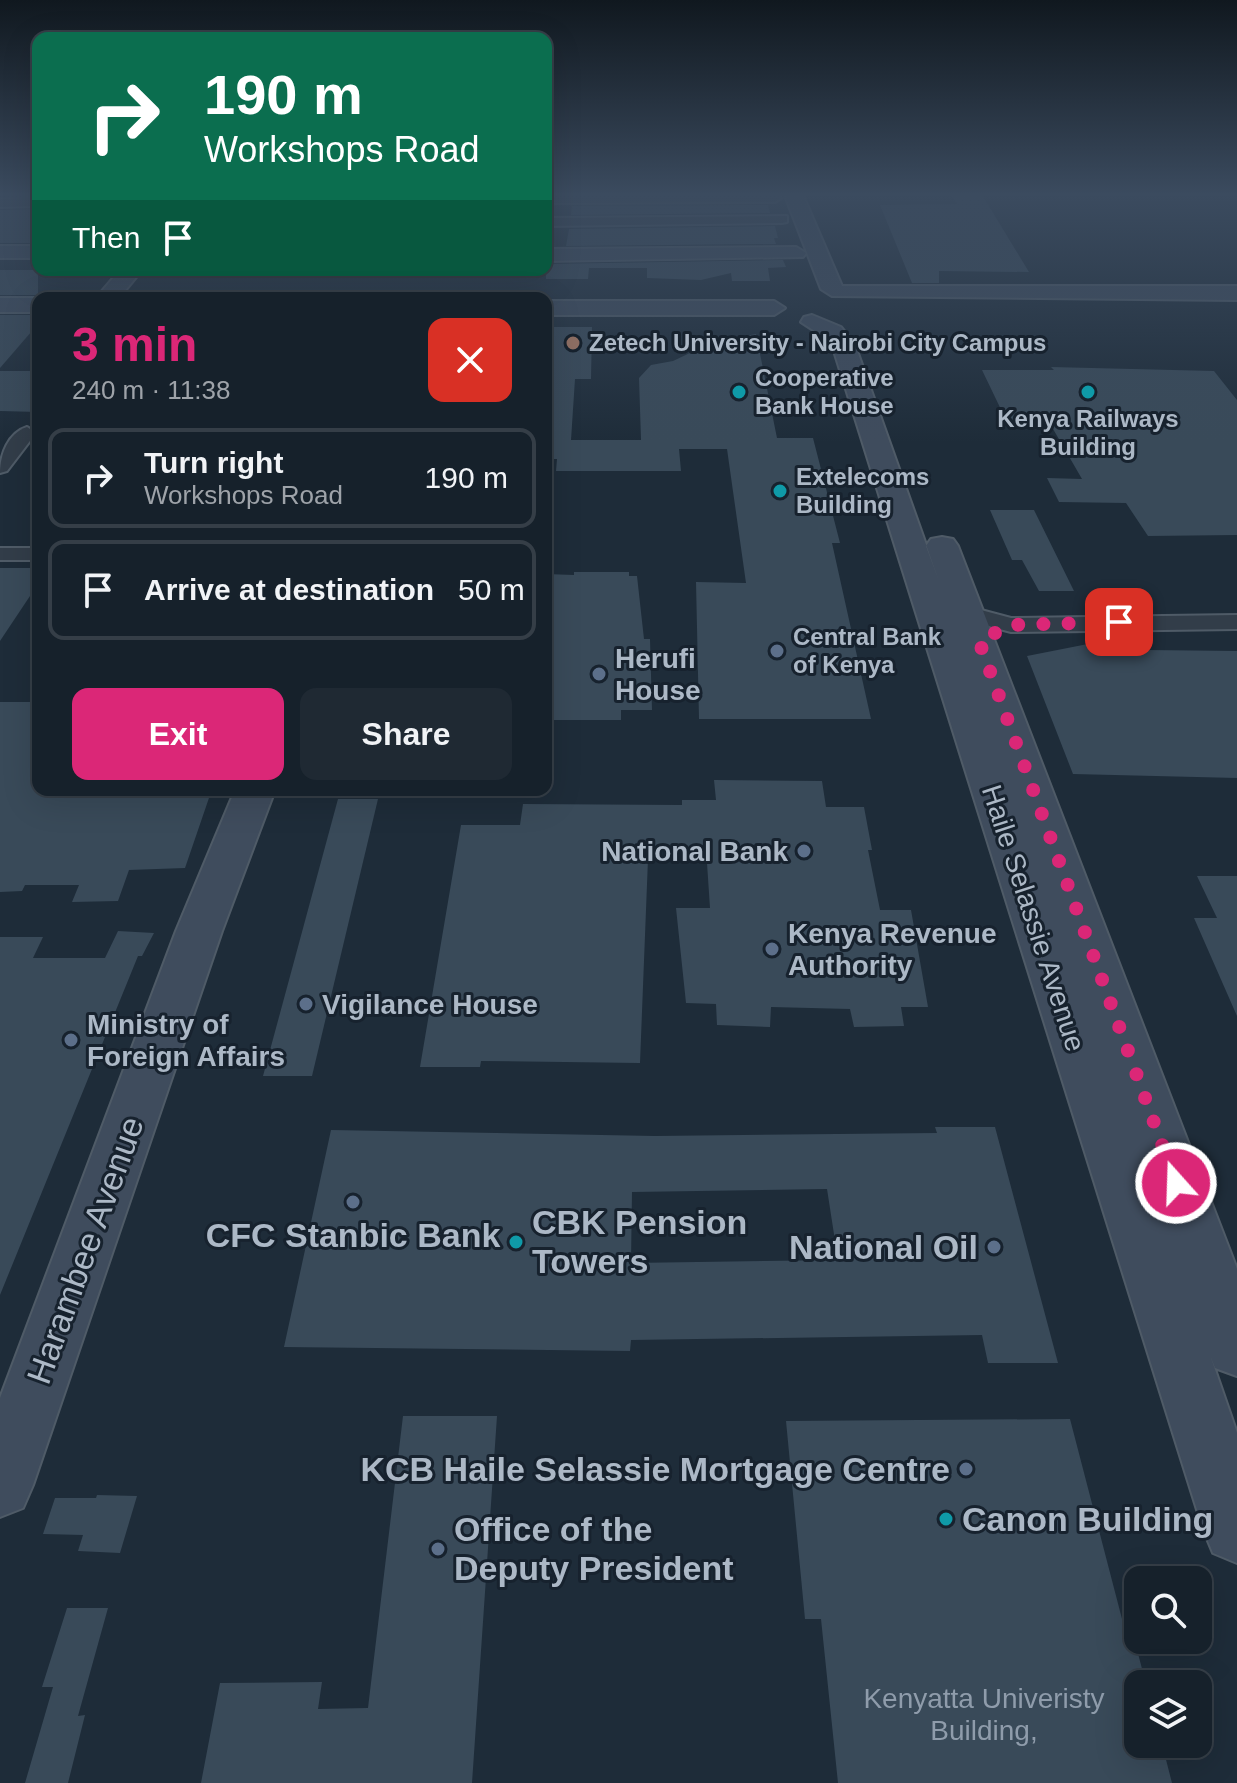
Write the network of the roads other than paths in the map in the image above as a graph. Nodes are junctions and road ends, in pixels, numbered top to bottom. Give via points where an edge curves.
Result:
1 (126, 276) edge
2 (810, 276) edge
3 (810, 276) edge
4 (112, 292) edge
5 (1237, 293) edge
6 (817, 298) junction
7 (552, 306) edge
8 (0, 307) edge
9 (32, 307) edge
10 (812, 322) junction
11 (0, 433) edge
12 (32, 433) edge
13 (32, 434) edge
14 (0, 467) edge
15 (0, 545) edge
16 (32, 545) edge
17 (0, 554) edge
18 (32, 554) edge
19 (1237, 622) edge
20 (985, 626) junction
21 (253, 796) edge
22 (1237, 1348) edge
23 (0, 1485) edge
24 (1237, 1529) edge

1 - 4 main road
2 - 6 main road, Haile Selassie Avenue
3 - 6 main road, Haile Selassie Avenue
5 - 6 main road
6 - 7 main road
6 - 10 main road, Haile Selassie Avenue
6 - 10 main road, Haile Selassie Avenue via 784,315
6 - 20 main road, Haile Selassie Avenue
8 - 9 main road
10 - 24 main road, Haile Selassie Avenue via 834,331 846,351
11 - 12 street
13 - 14 street
15 - 16 street
17 - 18 street
19 - 20 street
20 - 22 main road, Haile Selassie Avenue
21 - 23 main road, Harambee Avenue

